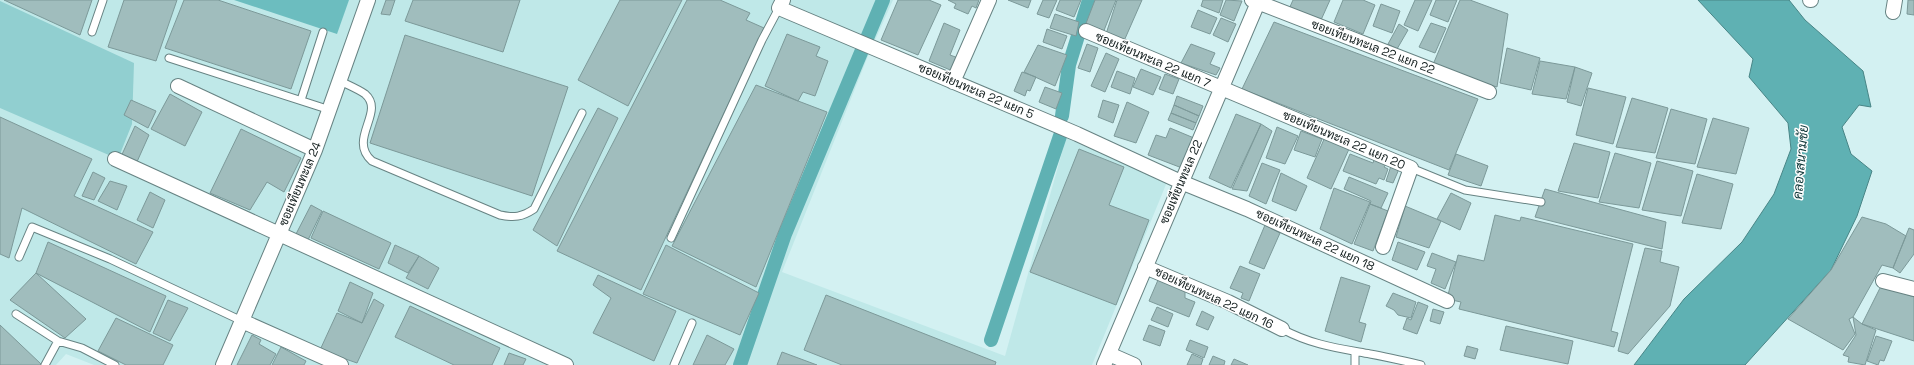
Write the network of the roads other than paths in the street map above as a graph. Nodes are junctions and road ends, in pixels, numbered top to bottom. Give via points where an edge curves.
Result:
1 (103, 0) edge
2 (368, 0) edge
3 (989, 0) edge
4 (1256, 1) edge
5 (781, 4) edge
6 (1086, 31) dead end
7 (92, 32) dead end
8 (323, 32) dead end
9 (169, 58) dead end
10 (340, 81) junction
11 (953, 82) junction
12 (178, 86) dead end
13 (1221, 88) junction
14 (1489, 92) dead end
15 (301, 100) junction
16 (330, 110) junction
17 (582, 113) dead end
18 (315, 150) junction
19 (115, 159) dead end
20 (1411, 168) junction
21 (1181, 182) junction
22 (1541, 202) dead end
23 (278, 235) junction
24 (671, 238) dead end
25 (1383, 247) dead end
26 (19, 257) dead end
27 (1146, 266) junction
28 (1883, 281) dead end
29 (1914, 289) edge
30 (1447, 301) dead end
31 (16, 314) dead end
32 (242, 321) junction
33 (692, 323) dead end
34 (1282, 329) joint
35 (58, 341) junction
36 (1355, 352) junction
37 (1107, 360) edge
38 (45, 365) edge
39 (115, 365) edge
40 (223, 365) edge
41 (341, 365) edge
42 (566, 365) edge
43 (674, 365) edge
44 (1134, 365) edge
45 (1355, 365) edge
46 (1421, 365) edge

1 - 7 lane
2 - 10 street, ซอยเทียนทะเล 24
3 - 11 street
4 - 13 street, ซอยเทียนทะเล 22
4 - 14 street, ซอยเทียนทะเล 22 แยก 22
5 - 11 street, ซอยเทียนทะเล 22 แยก 5
5 - 24 lane
6 - 13 street, ซอยเทียนทะเล 22 แยก 7
8 - 15 lane
9 - 15 lane
10 - 16 street, ซอยเทียนทะเล 24
10 - 17 lane via 364,94 371,103 372,110 363,140 363,149 372,161 500,215 514,218 526,215 534,209
11 - 21 street, ซอยเทียนทะเล 22 แยก 5 via 1077,134
12 - 18 street
13 - 20 street, ซอยเทียนทะเล 22 แยก 20
13 - 21 street, ซอยเทียนทะเล 22
15 - 16 lane
16 - 18 street, ซอยเทียนทะเล 24
18 - 23 street, ซอยเทียนทะเล 24
19 - 23 street
20 - 22 lane via 1465,190
20 - 25 street, ซอยเทียนทะเล 22 แยก 20
21 - 27 street, ซอยเทียนทะเล 22
21 - 30 street, ซอยเทียนทะเล 22 แยก 18 via 1247,209
23 - 32 street, ซอยเทียนทะเล 24
23 - 42 street
26 - 32 lane via 32,228 110,259
27 - 34 street, ซอยเทียนทะเล 22 แยก 16
27 - 37 street, ซอยเทียนทะเล 22
28 - 29 street
31 - 35 lane
32 - 40 street, ซอยเทียนทะเล 24
32 - 41 street
33 - 43 lane
34 - 36 lane via 1298,338 1334,349
35 - 38 lane
35 - 39 lane via 82,348
36 - 45 lane
36 - 46 lane
37 - 44 street

